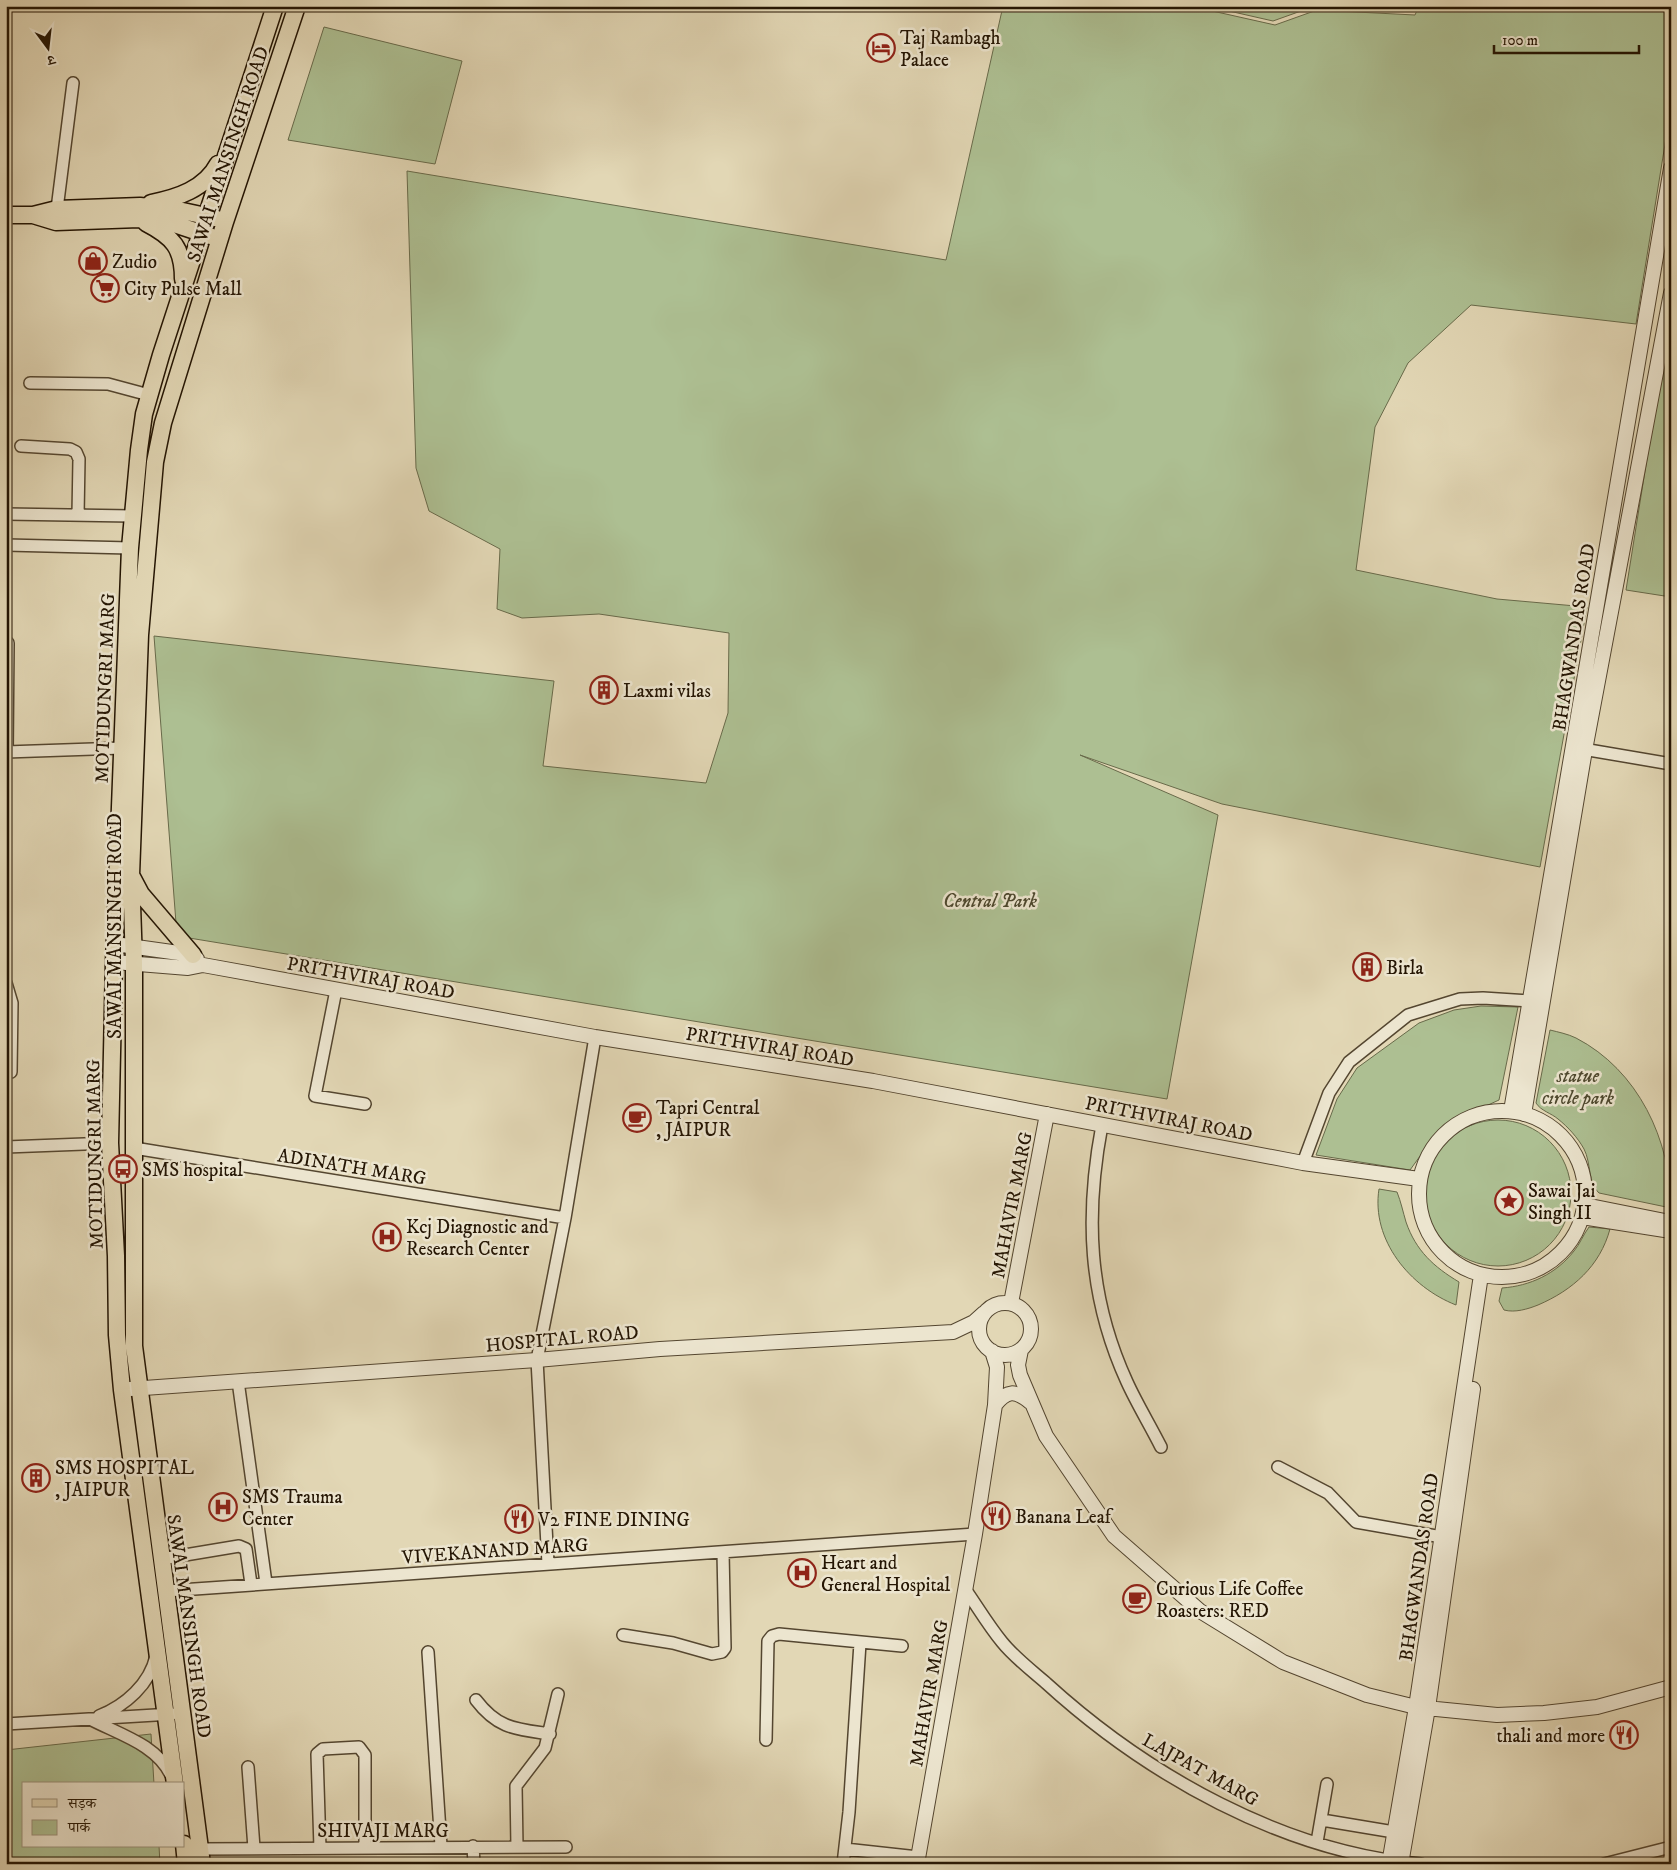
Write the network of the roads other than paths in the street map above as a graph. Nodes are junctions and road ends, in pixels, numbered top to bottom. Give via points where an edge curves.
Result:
1 (275, 6) edge
2 (297, 6) edge
3 (74, 83) dead end
4 (229, 144) junction
5 (1671, 168) edge
6 (57, 209) junction
7 (139, 213) junction
8 (6, 215) edge
9 (33, 215) junction
10 (206, 216) junction
11 (225, 222) junction
12 (200, 232) junction
13 (219, 240) junction
14 (183, 291) junction
15 (1671, 293) edge
16 (30, 383) dead end
17 (150, 395) junction
18 (21, 446) dead end
19 (6, 514) edge
20 (78, 515) junction
21 (132, 516) junction
22 (6, 545) edge
23 (130, 548) junction
24 (6, 641) edge
25 (122, 748) junction
26 (1579, 749) junction
27 (7, 752) edge
28 (1671, 764) edge
29 (131, 876) junction
30 (115, 944) junction
31 (134, 945) junction
32 (198, 960) junction
33 (114, 962) junction
34 (134, 963) junction
35 (6, 983) edge
36 (336, 990) junction
37 (1530, 1001) junction
38 (595, 1037) junction
39 (10, 1072) dead end
40 (365, 1104) dead end
41 (1517, 1113) junction
42 (1047, 1114) junction
43 (1102, 1125) junction
44 (110, 1143) junction
45 (6, 1148) edge
46 (134, 1148) junction
47 (1303, 1163) junction
48 (1419, 1179) junction
49 (1583, 1211) junction
50 (565, 1218) junction
51 (1671, 1222) edge
52 (1671, 1231) edge
53 (1485, 1276) junction
54 (1011, 1303) junction
55 (984, 1313) junction
56 (953, 1332) junction
57 (980, 1338) junction
58 (1021, 1350) junction
59 (992, 1352) junction
60 (537, 1360) junction
61 (238, 1381) junction
62 (130, 1389) junction
63 (1030, 1402) junction
64 (995, 1405) junction
65 (1161, 1446) dead end
66 (1278, 1467) dead end
67 (975, 1534) junction
68 (1442, 1537) junction
69 (723, 1552) junction
70 (161, 1559) junction
71 (548, 1564) junction
72 (266, 1583) junction
73 (251, 1584) junction
74 (965, 1589) junction
75 (166, 1591) junction
76 (623, 1635) dead end
77 (860, 1643) junction
78 (902, 1646) dead end
79 (157, 1651) junction
80 (428, 1652) dead end
81 (1671, 1687) edge
82 (558, 1694) dead end
83 (476, 1700) dead end
84 (1422, 1707) junction
85 (174, 1713) junction
86 (90, 1719) junction
87 (6, 1724) edge
88 (550, 1734) junction
89 (766, 1740) dead end
90 (248, 1767) dead end
91 (175, 1782) edge
92 (175, 1782) edge
93 (1327, 1784) dead end
94 (1322, 1820) junction
95 (1394, 1832) junction
96 (1317, 1842) junction
97 (440, 1846) junction
98 (474, 1846) junction
99 (365, 1847) junction
100 (517, 1847) junction
101 (566, 1847) dead end
102 (1671, 1847) edge
103 (184, 1848) edge
104 (254, 1848) junction
105 (320, 1848) junction
106 (845, 1849) junction
107 (201, 1856) edge
108 (917, 1861) edge
109 (1395, 1862) edge
110 (186, 1864) edge
111 (474, 1864) edge
112 (843, 1864) edge
113 (1421, 1864) edge
114 (1604, 1864) edge

1 - 4 main road
2 - 11 main road, SAWAI MANSINGH ROAD
3 - 6 street
4 - 7 main road via 215,170 204,182 180,197
4 - 10 main road, MOTIDUNGRI MARG
5 - 26 street, BHAGWANDAS ROAD
6 - 7 main road
6 - 9 main road
7 - 9 main road via 56,222
7 - 10 main road
7 - 12 main road
7 - 14 main road via 164,232 178,249 183,266
8 - 9 main road
10 - 11 main road
10 - 12 main road, MOTIDUNGRI MARG
11 - 13 main road, SAWAI MANSINGH ROAD
12 - 13 main road
12 - 14 main road, MOTIDUNGRI MARG
13 - 29 main road, SAWAI MANSINGH ROAD via 163,423 155,462 140,635
14 - 17 main road, MOTIDUNGRI MARG
15 - 26 street, BHAGWANDAS ROAD
16 - 17 street via 108,384
17 - 21 main road, MOTIDUNGRI MARG via 138,450
18 - 20 street via 76,452 79,459
19 - 20 street
20 - 21 street
21 - 23 main road, MOTIDUNGRI MARG
22 - 23 street
23 - 25 main road, MOTIDUNGRI MARG
24 - 27 street
25 - 27 street
25 - 30 main road, MOTIDUNGRI MARG
26 - 28 street
26 - 37 street, BHAGWANDAS ROAD
26 - 41 street, BHAGWANDAS ROAD
29 - 31 main road, SAWAI MANSINGH ROAD
29 - 32 main road via 142,894
30 - 31 street
30 - 33 main road, MOTIDUNGRI MARG
31 - 32 street
31 - 34 main road, SAWAI MANSINGH ROAD
32 - 34 street, PRITHVIRAJ ROAD via 188,968
32 - 36 street, PRITHVIRAJ ROAD
33 - 34 street, PRITHVIRAJ ROAD
33 - 44 main road, MOTIDUNGRI MARG
34 - 46 main road, SAWAI MANSINGH ROAD
35 - 39 street via 12,1003
36 - 38 street, PRITHVIRAJ ROAD
36 - 40 street via 314,1096
37 - 41 street, BHAGWANDAS ROAD
37 - 47 street via 1460,999 1408,1015 1348,1062 1329,1093
38 - 42 street, PRITHVIRAJ ROAD via 873,1081
38 - 50 street
41 - 48 street via 1497,1111 1470,1117 1446,1132 1429,1153
41 - 49 street via 1540,1120 1554,1129 1571,1148 1582,1172
42 - 43 street, PRITHVIRAJ ROAD
42 - 54 street, MAHAVIR MARG
43 - 47 street, PRITHVIRAJ ROAD
43 - 65 street via 1093,1172 1091,1227 1095,1280 1108,1331 1127,1381
44 - 45 street
44 - 62 main road, MOTIDUNGRI MARG via 117,1335
46 - 50 street, ADINATH MARG
46 - 62 main road, SAWAI MANSINGH ROAD via 134,1346
47 - 48 street, PRITHVIRAJ ROAD
48 - 53 street via 1420,1214 1436,1246 1464,1269
49 - 51 street
49 - 52 street
49 - 53 street via 1576,1233 1566,1247 1540,1269 1524,1275
50 - 60 street
53 - 68 street, BHAGWANDAS ROAD
53 - 84 street, BHAGWANDAS ROAD
54 - 55 street via 996,1304
54 - 58 street via 1019,1306 1030,1319 1031,1336
55 - 56 street, HOSPITAL ROAD
55 - 57 street via 980,1320
56 - 57 street
56 - 60 street, HOSPITAL ROAD via 660,1349
57 - 59 street
58 - 59 street via 1007,1355
58 - 63 street via 1018,1365
59 - 64 street, MAHAVIR MARG via 997,1367
60 - 61 street, HOSPITAL ROAD
60 - 71 street
61 - 62 street, HOSPITAL ROAD
61 - 72 street
62 - 70 main road, SAWAI MANSINGH ROAD
62 - 79 main road, MOTIDUNGRI MARG
63 - 64 street via 1020,1394 1012,1393 1002,1396
63 - 84 street via 1046,1436 1114,1536 1200,1611 1284,1662 1367,1695
64 - 67 street, MAHAVIR MARG
66 - 68 street via 1328,1494 1356,1522
67 - 69 street, VIVEKANAND MARG
67 - 74 street, MAHAVIR MARG
68 - 84 street, BHAGWANDAS ROAD
69 - 71 street, VIVEKANAND MARG
69 - 76 street via 725,1648 722,1652 712,1654 673,1643
70 - 73 street via 239,1546 246,1549
70 - 75 main road, SAWAI MANSINGH ROAD
71 - 72 street, VIVEKANAND MARG
72 - 73 street, VIVEKANAND MARG
73 - 75 street, VIVEKANAND MARG
74 - 96 street, LAJPAT MARG via 1002,1643 1076,1710 1157,1769 1266,1825
74 - 108 street, MAHAVIR MARG
75 - 85 main road, SAWAI MANSINGH ROAD
77 - 78 street
77 - 89 street via 772,1636 768,1641
77 - 106 street
79 - 85 main road, MOTIDUNGRI MARG
79 - 86 street via 154,1666 128,1700
80 - 97 street
81 - 84 street via 1597,1707 1544,1713 1497,1715
82 - 88 street
83 - 88 street via 484,1710 510,1728
84 - 95 street, BHAGWANDAS ROAD
84 - 109 street, BHAGWANDAS ROAD
85 - 86 street
85 - 91 main road, MOTIDUNGRI MARG
85 - 107 main road, SAWAI MANSINGH ROAD
86 - 87 street
86 - 92 street via 144,1745 166,1764
88 - 100 street via 545,1748 516,1786
90 - 104 street
93 - 94 street
94 - 95 street
94 - 96 street
95 - 109 street, BHAGWANDAS ROAD
96 - 109 street, LAJPAT MARG
97 - 98 street, SHIVAJI MARG
97 - 99 street, SHIVAJI MARG
98 - 100 street, SHIVAJI MARG
98 - 111 street
99 - 105 street, SHIVAJI MARG
99 - 105 street via 364,1755 359,1747 323,1749 317,1754
100 - 101 street, SHIVAJI MARG
102 - 114 street
103 - 110 main road
104 - 105 street, SHIVAJI MARG
104 - 107 street, SHIVAJI MARG
106 - 108 street
106 - 112 street
109 - 113 street, LAJPAT MARG

